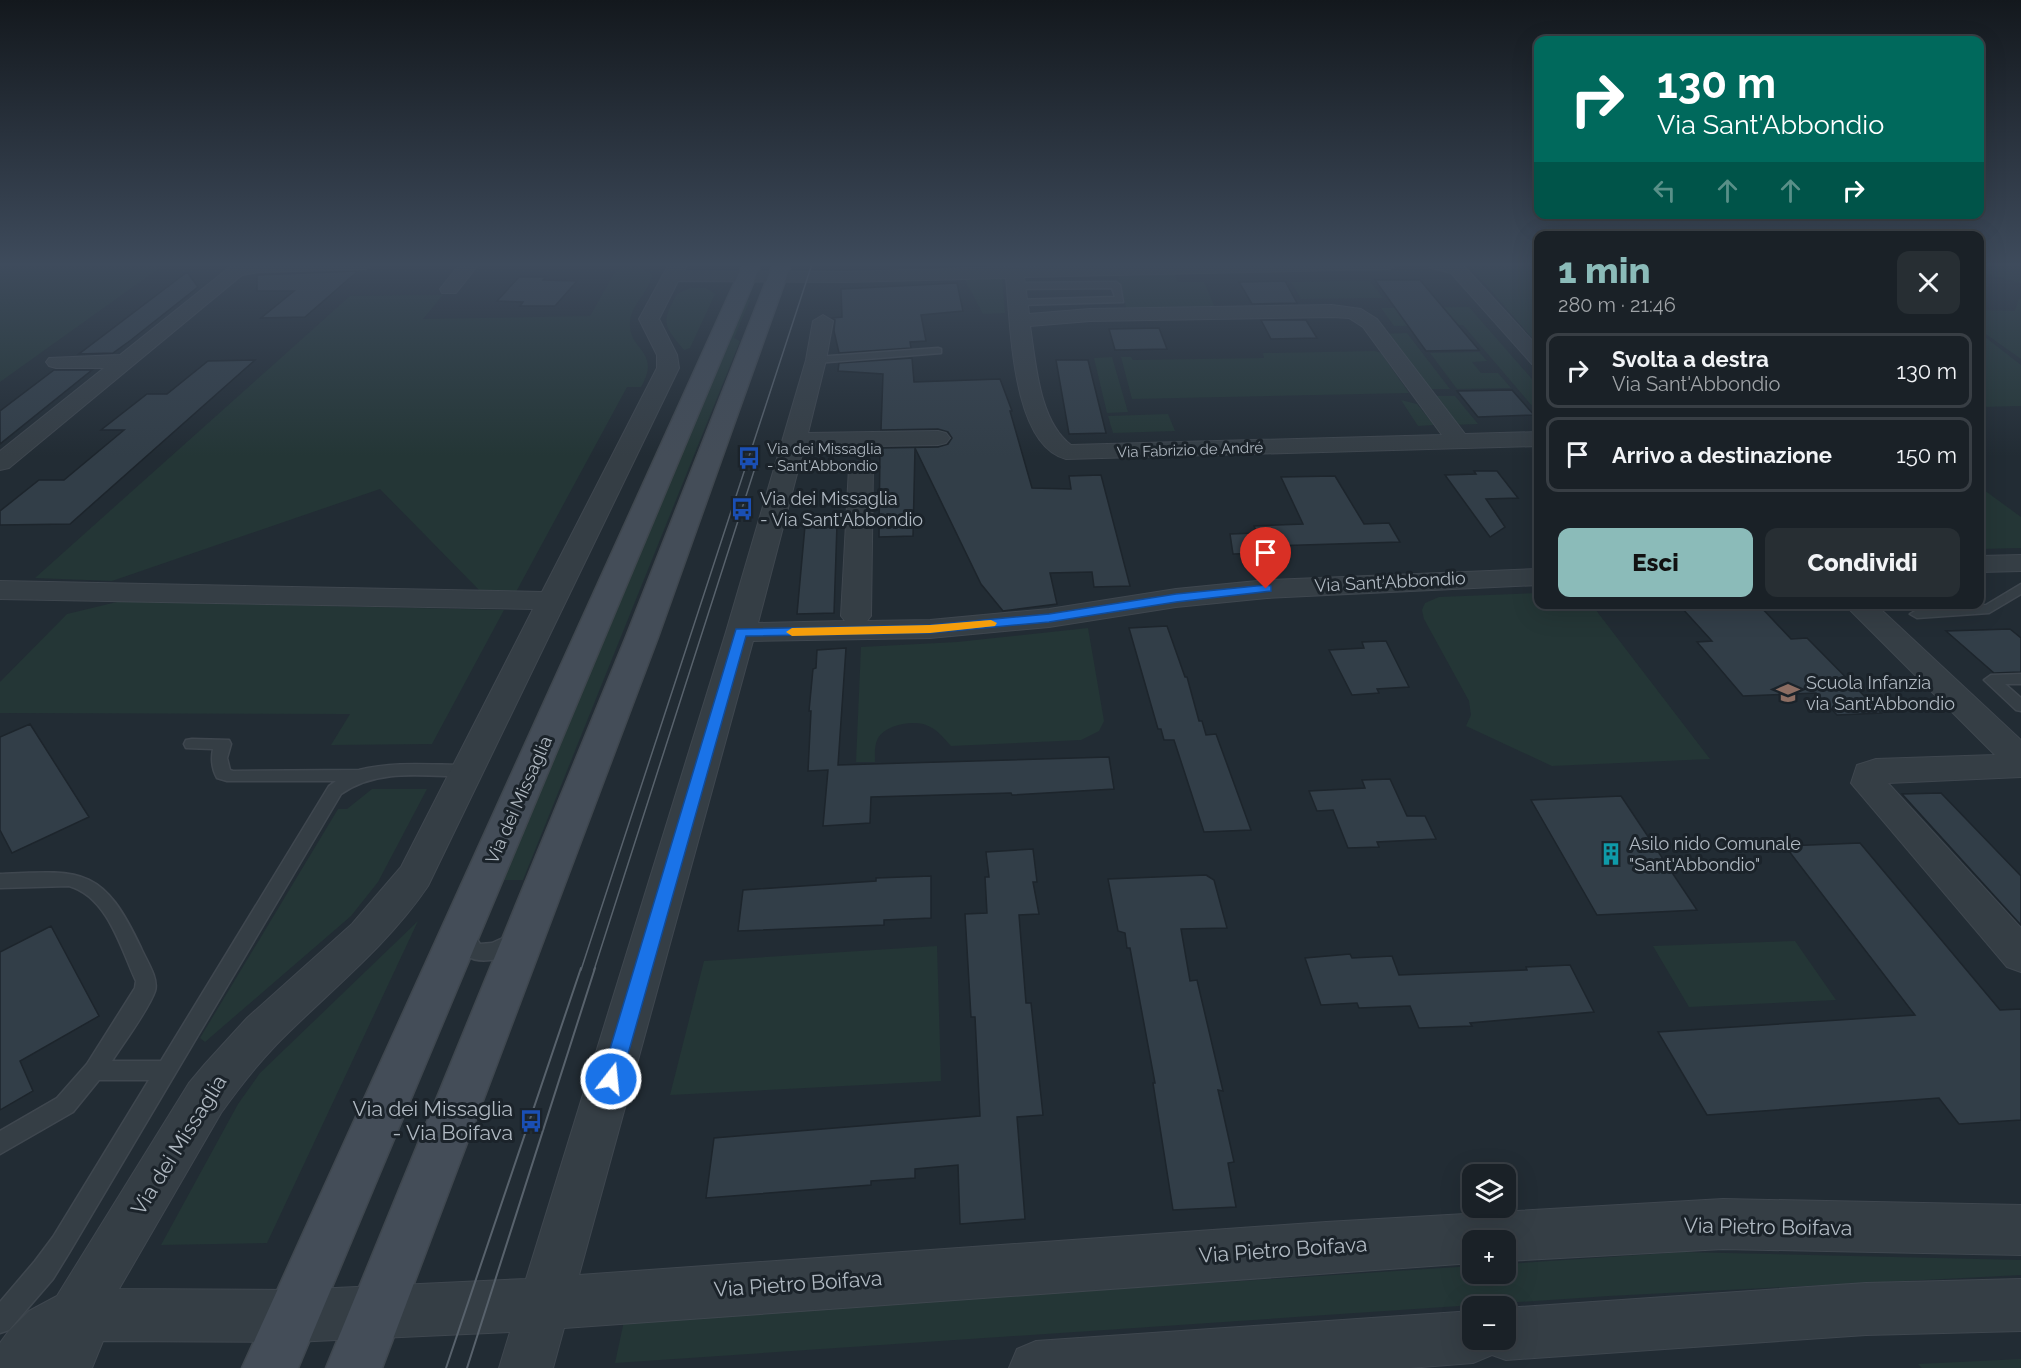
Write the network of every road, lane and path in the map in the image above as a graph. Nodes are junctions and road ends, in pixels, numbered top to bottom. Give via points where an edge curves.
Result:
1 (166, 328) edge
2 (651, 328) edge
3 (738, 328) edge
4 (745, 328) edge
5 (822, 328) edge
6 (1021, 328) edge
7 (1374, 328) edge
8 (1510, 328) edge
9 (938, 351) dead end
10 (1534, 354) edge
11 (816, 360) junction
12 (125, 361) junction
13 (56, 362) dead end
14 (938, 438) dead end
15 (1534, 439) edge
16 (794, 440) junction
17 (1459, 442) junction
18 (0, 463) edge
19 (861, 468) dead end
20 (2021, 563) edge
21 (1984, 564) edge
22 (1534, 577) edge
23 (2021, 588) edge
24 (0, 590) edge
25 (551, 601) junction
26 (1863, 609) edge
27 (1917, 614) dead end
28 (856, 616) dead end
29 (741, 632) junction
30 (2021, 679) edge
31 (2021, 706) edge
32 (192, 744) dead end
33 (2006, 747) edge
34 (467, 771) junction
35 (358, 775) junction
36 (0, 881) edge
37 (464, 926) junction
38 (529, 926) junction
39 (2021, 955) edge
40 (166, 1070) junction
41 (94, 1071) junction
42 (0, 1143) edge
43 (2021, 1230) edge
44 (546, 1304) junction
45 (2021, 1305) edge
46 (75, 1315) junction
47 (376, 1315) junction
48 (293, 1316) junction
49 (0, 1321) edge
50 (1516, 1333) edge
51 (1462, 1338) edge
52 (15, 1368) edge
53 (60, 1368) edge
54 (270, 1368) edge
55 (354, 1368) edge
56 (526, 1368) edge
57 (1036, 1368) edge

1 - 12 street
2 - 25 street, Via dei Missaglia via 667,354 668,368
3 - 37 main road, Via dei Missaglia
4 - 38 main road via 642,637
5 - 11 street
6 - 17 street, Via Fabrizio de André via 1024,360 1038,411 1053,446 1066,452
7 - 17 street
8 - 10 street
9 - 11 lane
11 - 16 street
12 - 13 street
12 - 18 street
14 - 16 street
15 - 17 street, Via Fabrizio de André
16 - 29 street
19 - 28 street
20 - 21 street
22 - 29 street, Via Sant'Abbondio via 1266,589 1176,598 1049,618 930,629
23 - 27 lane via 1989,609
24 - 25 street
25 - 34 street, Via dei Missaglia
26 - 33 street
29 - 44 street
30 - 31 lane via 1991,680
32 - 35 lane via 223,744 219,758 223,774 233,777
33 - 39 street via 1876,771 1867,778
34 - 35 lane via 381,771
34 - 46 street, Via dei Missaglia via 415,876 395,904 355,947 271,1022 205,1098
35 - 40 lane via 335,790
36 - 41 lane via 70,879 87,883 104,896 146,981 145,990
37 - 38 lane via 467,945 478,953 504,948
37 - 48 main road, Via dei Missaglia
38 - 47 main road
40 - 41 lane
40 - 49 lane via 61,1245
41 - 42 lane via 65,1105
43 - 44 street, Via Pietro Boifava via 1724,1224 1580,1230
44 - 47 street, Via Pietro Boifava
44 - 56 street
45 - 50 street via 1866,1309
46 - 48 street
46 - 52 street via 56,1322 31,1343
46 - 53 street via 80,1328 76,1344
47 - 48 street
47 - 55 main road
48 - 54 main road, Via dei Missaglia
51 - 57 street

